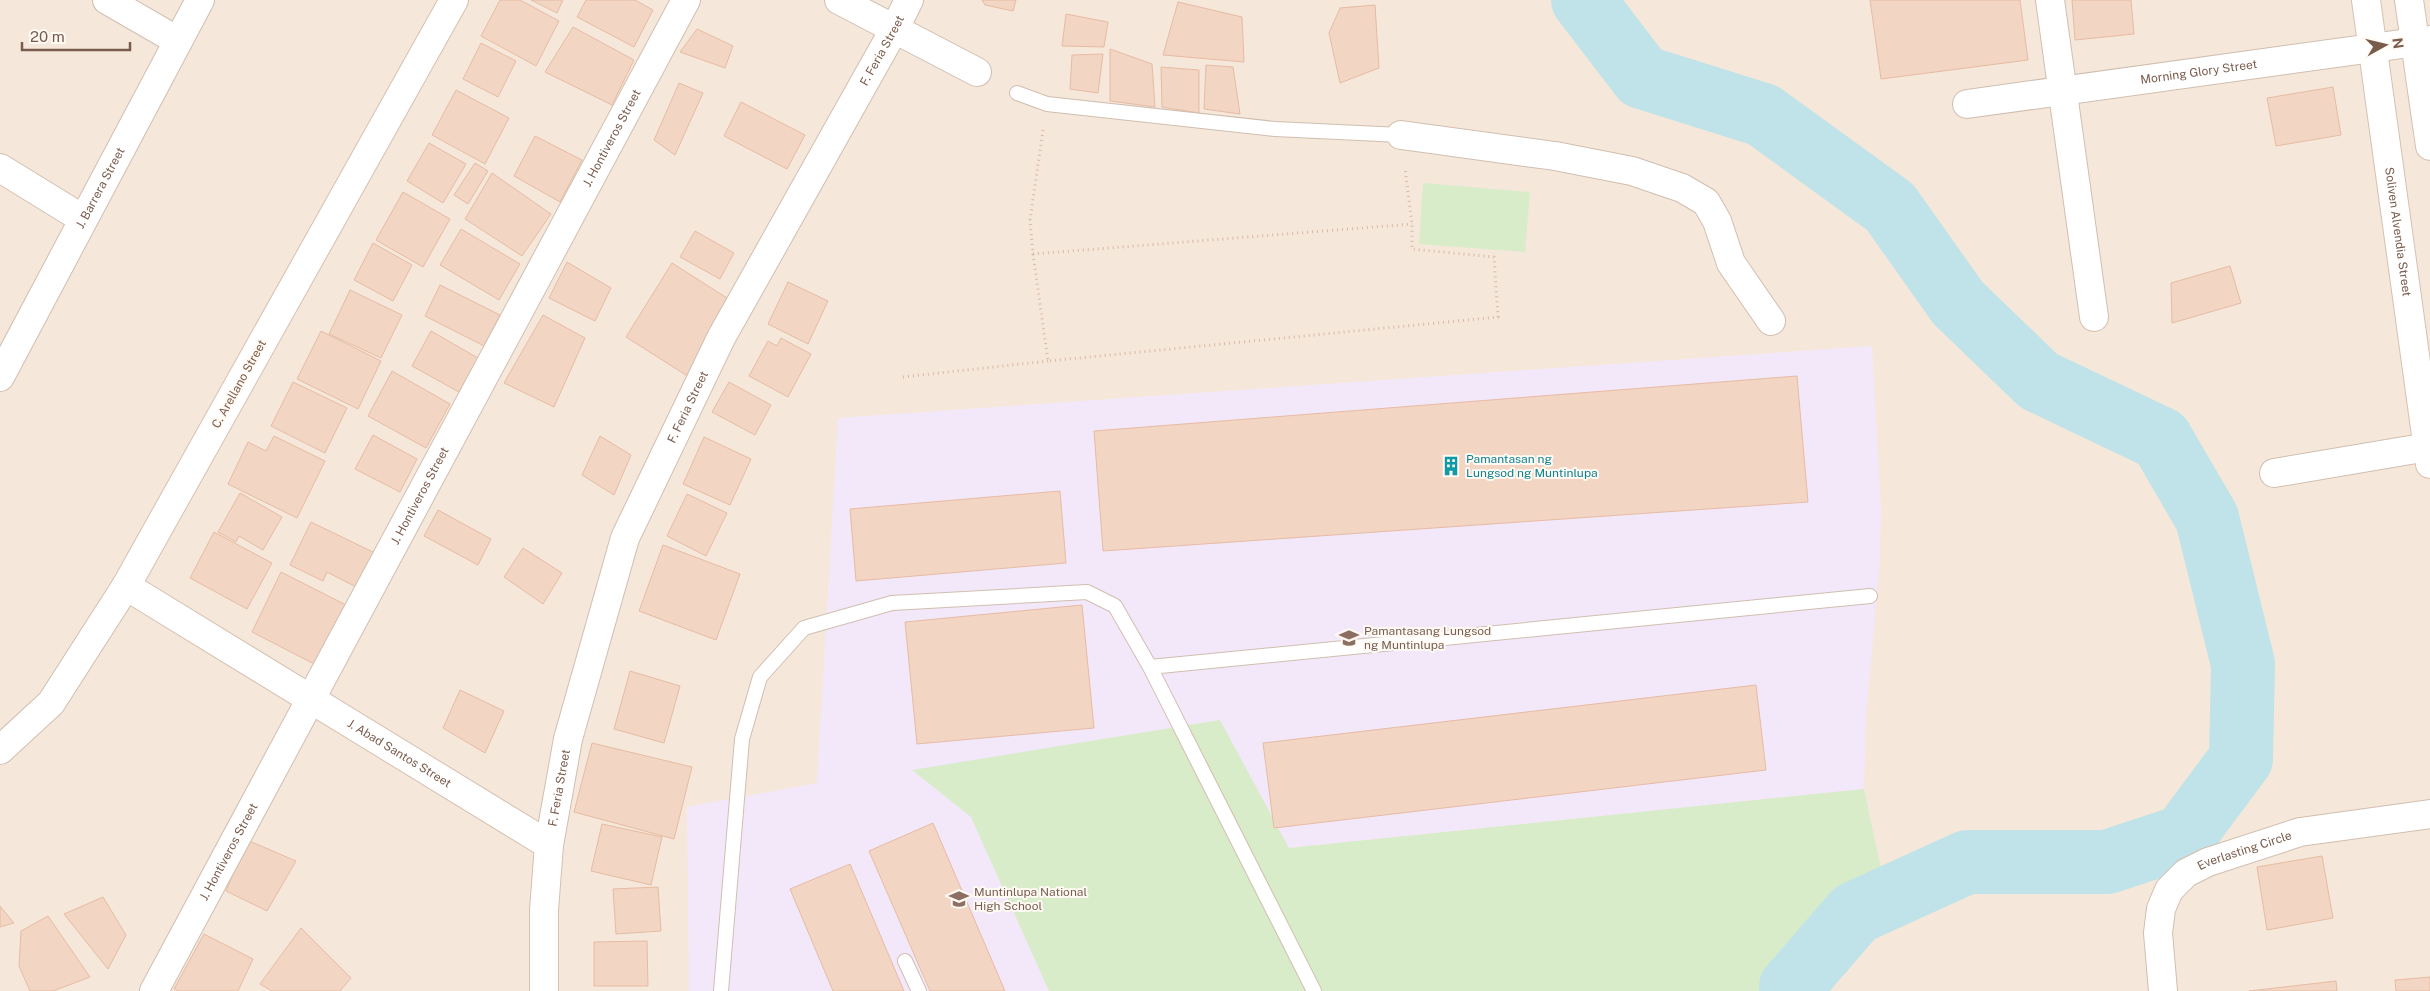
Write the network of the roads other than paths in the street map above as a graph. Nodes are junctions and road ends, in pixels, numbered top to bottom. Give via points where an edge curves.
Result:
1 (107, 0) edge
2 (200, 0) edge
3 (454, 0) edge
4 (686, 0) edge
5 (839, 0) edge
6 (909, 0) edge
7 (2050, 0) edge
8 (2366, 0) edge
9 (2409, 0) edge
10 (896, 28) junction
11 (178, 41) junction
12 (2423, 41) edge
13 (2373, 48) junction
14 (977, 72) dead end
15 (2063, 92) junction
16 (1017, 93) dead end
17 (1967, 104) dead end
18 (1401, 135) joint
19 (2430, 146) edge
20 (0, 168) edge
21 (83, 219) junction
22 (2094, 317) dead end
23 (1771, 321) dead end
24 (0, 377) edge
25 (2429, 456) edge
26 (2274, 472) dead end
27 (126, 586) junction
28 (1870, 596) dead end
29 (1150, 667) junction
30 (310, 699) junction
31 (0, 750) edge
32 (2430, 814) edge
33 (549, 845) junction
34 (904, 961) dead end
35 (154, 991) edge
36 (544, 991) edge
37 (721, 991) edge
38 (919, 991) edge
39 (1314, 991) edge
40 (2163, 991) edge

1 - 11 street
2 - 11 street, J. Barrera Street
3 - 27 street, C. Arellano Street
4 - 30 street, J. Hontiveros Street
5 - 10 street
6 - 10 street, F. Feria Street
7 - 15 street
8 - 13 street, Soliven Alvendia Street
9 - 12 street
10 - 14 street
10 - 33 street, F. Feria Street via 721,338 625,538 568,739
11 - 21 street, J. Barrera Street
12 - 13 street, Morning Glory Street
12 - 19 street
13 - 15 street, Morning Glory Street
13 - 25 street, Soliven Alvendia Street
15 - 17 street, Morning Glory Street
15 - 22 street
16 - 18 lane via 1047,104 1275,129
18 - 23 street via 1555,156 1632,171 1682,188 1706,202 1717,221 1731,262
20 - 21 street
21 - 24 street, J. Barrera Street
25 - 26 street
27 - 30 street, J. Abad Santos Street
27 - 31 street, C. Arellano Street via 51,703
28 - 29 lane
29 - 37 lane via 1116,606 1086,592 892,603 804,628 760,677 742,739
29 - 39 lane
30 - 33 street, J. Abad Santos Street
30 - 35 street, J. Hontiveros Street
32 - 40 street, Everlasting Circle via 2300,832 2208,862 2186,873 2168,890 2161,909 2158,933
33 - 36 street via 544,910
34 - 38 lane

